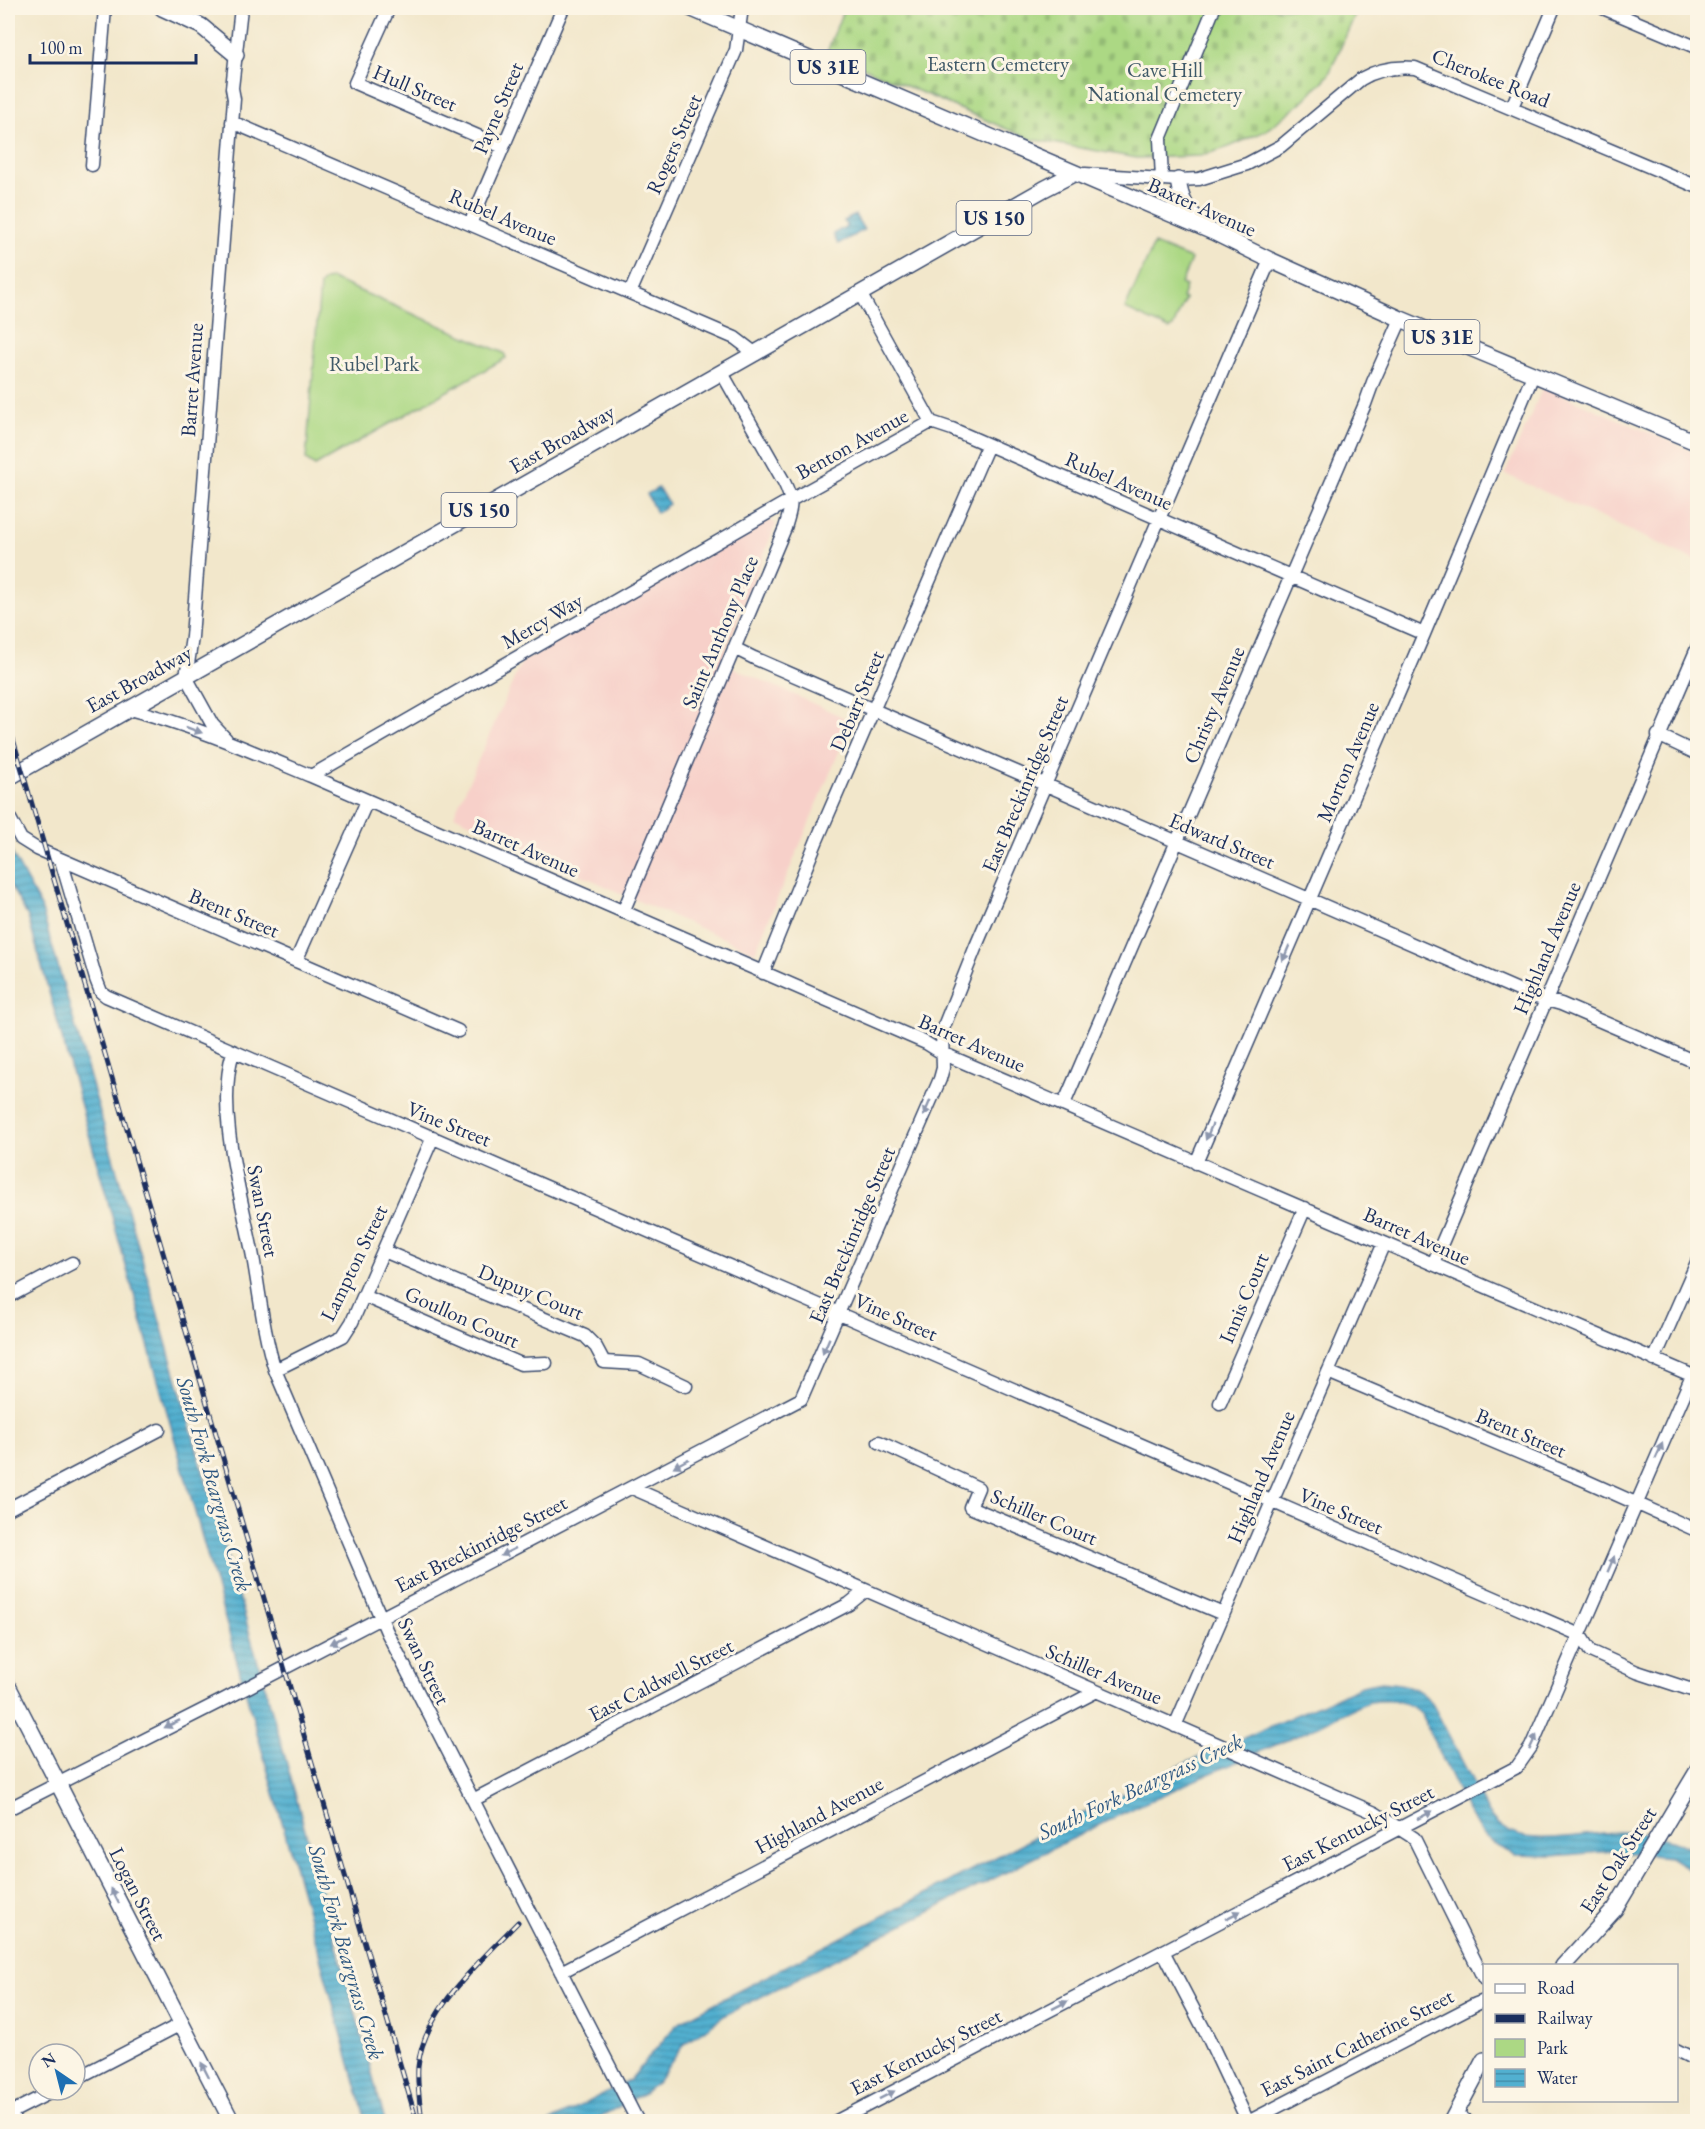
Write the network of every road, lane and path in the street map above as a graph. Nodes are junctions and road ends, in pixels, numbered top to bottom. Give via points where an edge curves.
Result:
1 (105, 8) edge
2 (162, 8) edge
3 (241, 8) edge
4 (388, 8) edge
5 (563, 8) edge
6 (690, 8) edge
7 (742, 8) edge
8 (1214, 8) edge
9 (1554, 8) edge
10 (1603, 8) edge
11 (739, 28) junction
12 (1698, 48) edge
13 (236, 55) junction
14 (1512, 107) junction
15 (232, 122) junction
16 (503, 147) junction
17 (92, 165) dead end
18 (1075, 174) junction
19 (1162, 179) junction
20 (1178, 180) junction
21 (1698, 188) edge
22 (470, 224) junction
23 (1213, 232) junction
24 (1269, 260) junction
25 (630, 293) junction
26 (861, 295) junction
27 (1401, 319) junction
28 (756, 354) junction
29 (722, 373) junction
30 (1533, 375) junction
31 (931, 422) junction
32 (1698, 443) edge
33 (988, 445) junction
34 (792, 499) junction
35 (1159, 520) junction
36 (1291, 576) junction
37 (1424, 634) junction
38 (1698, 646) edge
39 (734, 648) junction
40 (186, 677) junction
41 (129, 709) junction
42 (874, 711) junction
43 (1658, 735) junction
44 (230, 742) junction
45 (1698, 754) edge
46 (311, 776) junction
47 (8, 778) edge
48 (1045, 786) junction
49 (367, 801) junction
50 (8, 815) edge
51 (1177, 842) junction
52 (61, 860) junction
53 (1310, 900) junction
54 (623, 912) junction
55 (296, 961) junction
56 (763, 973) junction
57 (1546, 1000) junction
58 (458, 1031) dead end
59 (233, 1052) junction
60 (942, 1053) junction
61 (1698, 1063) edge
62 (1062, 1105) junction
63 (432, 1137) junction
64 (1196, 1163) junction
65 (1305, 1208) junction
66 (1384, 1243) junction
67 (384, 1251) junction
68 (1698, 1260) edge
69 (72, 1263) dead end
70 (1433, 1264) junction
71 (364, 1296) junction
72 (8, 1297) edge
73 (839, 1314) junction
74 (1654, 1360) junction
75 (546, 1363) dead end
76 (274, 1370) junction
77 (1328, 1372) junction
78 (1695, 1377) edge
79 (686, 1386) dead end
80 (1220, 1403) dead end
81 (159, 1430) dead end
82 (879, 1442) dead end
83 (632, 1488) junction
84 (1271, 1502) junction
85 (1636, 1504) junction
86 (8, 1509) edge
87 (1698, 1531) edge
88 (865, 1591) junction
89 (1223, 1614) junction
90 (381, 1618) junction
91 (1580, 1635) junction
92 (8, 1686) edge
93 (1095, 1692) junction
94 (1698, 1692) edge
95 (1175, 1726) junction
96 (1698, 1770) edge
97 (57, 1783) junction
98 (473, 1800) junction
99 (8, 1809) edge
100 (1399, 1828) junction
101 (1163, 1951) junction
102 (1564, 1964) edge
103 (561, 1972) junction
104 (1483, 1975) edge
105 (1483, 2002) edge
106 (181, 2024) junction
107 (1678, 2051) edge
108 (1698, 2061) edge
109 (1483, 2064) edge
110 (87, 2073) edge
111 (33, 2102) edge
112 (9, 2115) edge
113 (1458, 2119) edge
114 (232, 2121) edge
115 (638, 2121) edge
116 (835, 2121) edge
117 (1248, 2121) edge

1 - 17 street
2 - 13 main road via 201,26
3 - 13 street, Barret Avenue
4 - 16 street, Hull Street via 355,83
5 - 16 street, Payne Street
6 - 11 main road, Baxter Avenue / US 31E
7 - 11 street, Rogers Street
8 - 19 street via 1160,139
9 - 14 street
10 - 12 street
11 - 18 main road, Baxter Avenue / US 31E
11 - 25 street, Rogers Street via 736,50
13 - 15 street, Barret Avenue
14 - 20 street, Cherokee Road via 1415,68 1392,67 1369,74 1348,87 1302,130 1267,154 1199,179
14 - 21 street, Cherokee Road
15 - 22 street, Rubel Avenue
15 - 40 street, Barret Avenue
16 - 22 street, Payne Street
18 - 19 street, Cherokee Road
18 - 23 main road, Baxter Avenue / US 31E
18 - 26 main road, East Broadway / US 150
19 - 20 street, Cherokee Road
20 - 23 main road via 1180,198 1189,212
22 - 25 street, Rubel Avenue
23 - 24 main road, Baxter Avenue / US 31E
24 - 27 main road, Baxter Avenue / US 31E
24 - 35 street, East Breckinridge Street
25 - 28 street, Rubel Avenue via 735,338
26 - 28 main road, East Broadway / US 150
26 - 31 street
27 - 30 main road, Baxter Avenue / US 31E
27 - 36 street, Christy Avenue
28 - 29 main road, East Broadway / US 150
29 - 34 street
29 - 40 main road, East Broadway / US 150
30 - 32 main road, Baxter Avenue / US 31E
30 - 37 street, Morton Avenue
31 - 33 street, Rubel Avenue
31 - 34 street, Benton Avenue
33 - 35 street, Rubel Avenue
33 - 42 street, Debarr Street
34 - 39 street, Saint Anthony Place via 785,528
34 - 46 street, Mercy Way
35 - 36 street, Rubel Avenue
35 - 48 street, East Breckinridge Street
36 - 37 street, Rubel Avenue
36 - 51 street, Christy Avenue
37 - 53 street, Morton Avenue
38 - 43 street, Highland Avenue
39 - 42 street, Edward Street
39 - 54 street, Saint Anthony Place
40 - 41 main road, East Broadway / US 150
40 - 44 street, Barret Avenue via 212,724
41 -> 44 street, Barret Avenue
41 - 47 main road, East Broadway / US 150
42 - 48 street, Edward Street
42 - 56 street, Debarr Street
43 - 45 street
43 - 57 street, Highland Avenue
44 - 46 street, Barret Avenue
46 - 49 street, Barret Avenue
48 - 51 street, Edward Street
48 - 60 street, East Breckinridge Street via 942,1031
49 - 54 street, Barret Avenue
49 - 55 street
50 - 52 street, Brent Street via 24,842
51 - 53 street, Edward Street
51 - 62 street, Christy Avenue
52 - 55 street, Brent Street
52 - 59 street, Vine Street via 101,992
53 - 57 street, Edward Street
53 -> 64 street, Morton Avenue
54 - 56 street, Barret Avenue
55 - 58 street, Brent Street
56 - 60 street, Barret Avenue
57 - 61 street, Edward Street
57 - 70 street, Highland Avenue
59 - 63 street, Vine Street
59 - 76 street, Swan Street via 227,1072 235,1174
60 - 62 street, Barret Avenue
60 -> 73 street, East Breckinridge Street via 940,1079
62 - 64 street, Barret Avenue
63 - 67 street, Lampton Street
63 - 73 street, Vine Street
64 - 65 street, Barret Avenue
65 - 66 street, Barret Avenue
65 - 80 street, Innis Court
66 - 70 street, Barret Avenue
66 - 77 street, Highland Avenue
67 - 71 street, Lampton Street
67 - 79 street, Dupuy Court via 585,1336 604,1362 639,1364
68 - 74 street
69 - 72 street
70 - 74 street, Barret Avenue
71 - 75 street, Goullon Court via 521,1364
71 - 76 street, Lampton Street via 343,1336
73 -> 83 street, East Breckinridge Street via 801,1399
73 - 84 street, Vine Street
74 - 78 street, Barret Avenue
76 - 90 street, Swan Street
77 - 84 street, Highland Avenue
77 - 85 street, Brent Street
85 -> 78 street, East Kentucky Street
81 - 86 street
82 - 89 street, Schiller Court via 978,1488 970,1507
83 - 88 street, Schiller Avenue
83 -> 90 street, East Breckinridge Street
84 - 89 street, Highland Avenue
84 - 91 street, Vine Street
85 - 87 street, Brent Street
91 -> 85 street, East Kentucky Street
88 - 93 street, Schiller Avenue
88 - 98 street, East Caldwell Street via 849,1604
89 - 95 street, Highland Avenue
90 -> 97 street, East Breckinridge Street
90 - 98 street, Swan Street
91 - 94 street, Vine Street via 1590,1651
100 -> 91 street, East Kentucky Street via 1517,1767 1527,1755
92 - 97 main road, Logan Street
93 - 95 street, Schiller Avenue
93 - 103 street, Highland Avenue
95 - 100 street, Schiller Avenue via 1375,1813
96 - 102 main road, East Oak Street via 1615,1909
97 - 99 street, East Breckinridge Street
106 -> 97 main road, Logan Street
98 - 103 street, Swan Street
101 -> 100 street, East Kentucky Street
100 - 104 street, Schiller Avenue via 1414,1838
116 -> 101 street, East Kentucky Street
101 - 117 street
103 - 115 street, Swan Street
105 - 117 street, East Saint Catherine Street
106 - 110 street
114 -> 106 main road, Logan Street
107 - 108 street
109 - 113 main road
111 - 112 street

